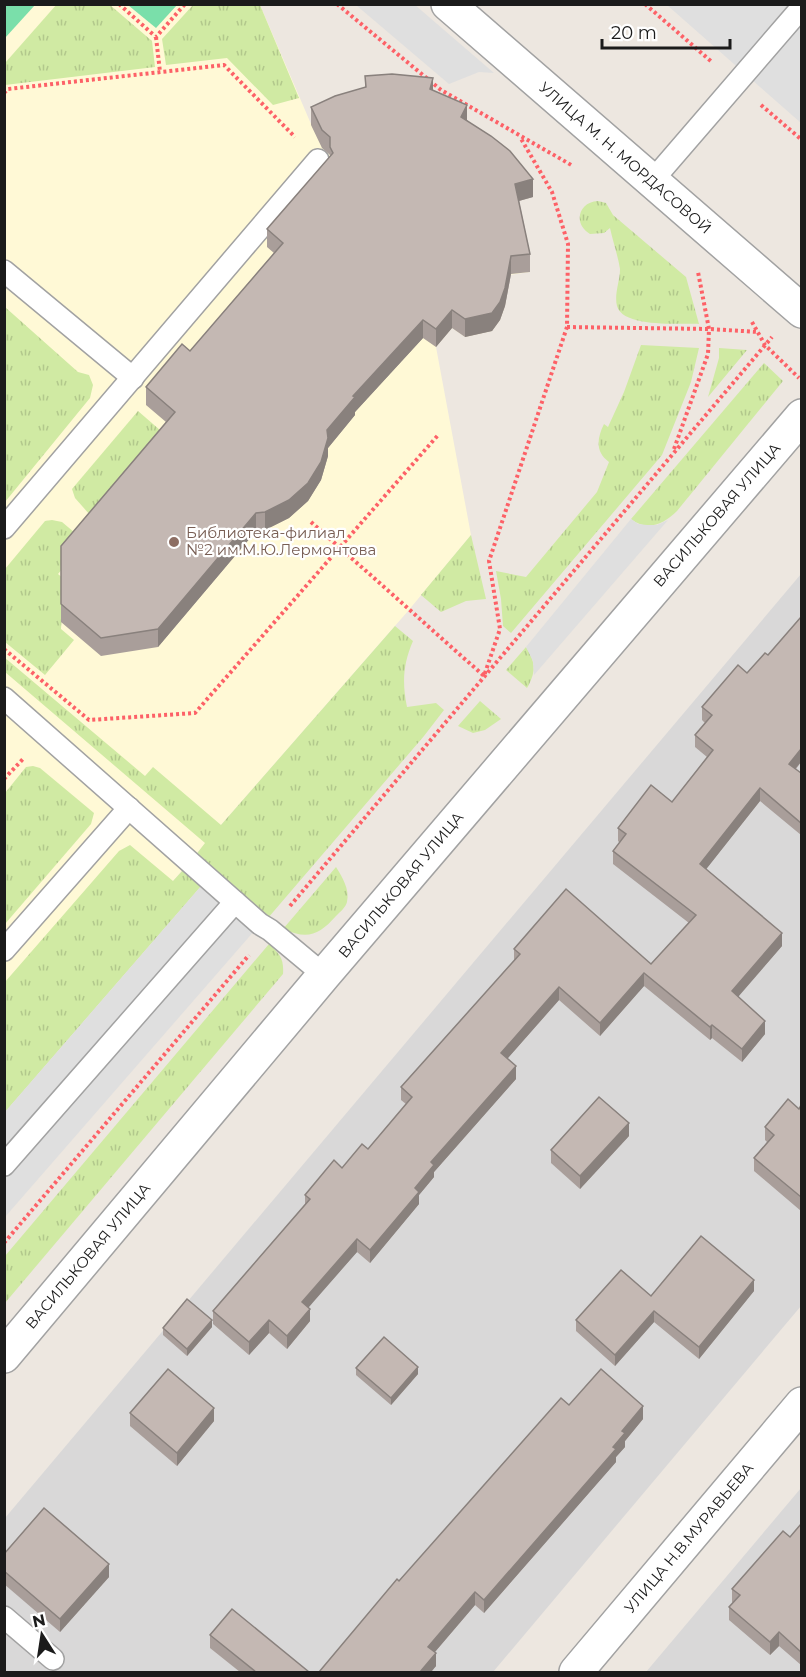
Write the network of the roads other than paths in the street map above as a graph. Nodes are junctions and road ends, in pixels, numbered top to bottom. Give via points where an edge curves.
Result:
1 (448, 4) edge
2 (801, 7) edge
3 (318, 160) road end
4 (652, 181) junction
5 (4, 271) edge
6 (799, 309) edge
7 (133, 378) junction
8 (801, 416) edge
9 (4, 528) edge
10 (4, 698) edge
11 (129, 808) junction
12 (235, 902) junction
13 (4, 950) edge
14 (324, 975) junction
15 (4, 1165) edge
16 (4, 1356) edge
17 (801, 1404) edge
18 (4, 1617) edge
19 (53, 1659) dead end
20 (576, 1672) edge

1 - 4 street, УЛИЦА М. Н. МОРДАСОВОЙ
2 - 4 lane
3 - 7 lane
4 - 6 street, УЛИЦА М. Н. МОРДАСОВОЙ
5 - 7 lane
7 - 9 lane
8 - 14 street, ВАСИЛЬКОВАЯ УЛИЦА
10 - 11 lane
11 - 12 lane
11 - 13 lane
12 - 14 lane
12 - 15 lane
14 - 16 street, ВАСИЛЬКОВАЯ УЛИЦА
17 - 20 street, УЛИЦА Н.В.МУРАВЬЕВА
18 - 19 lane

